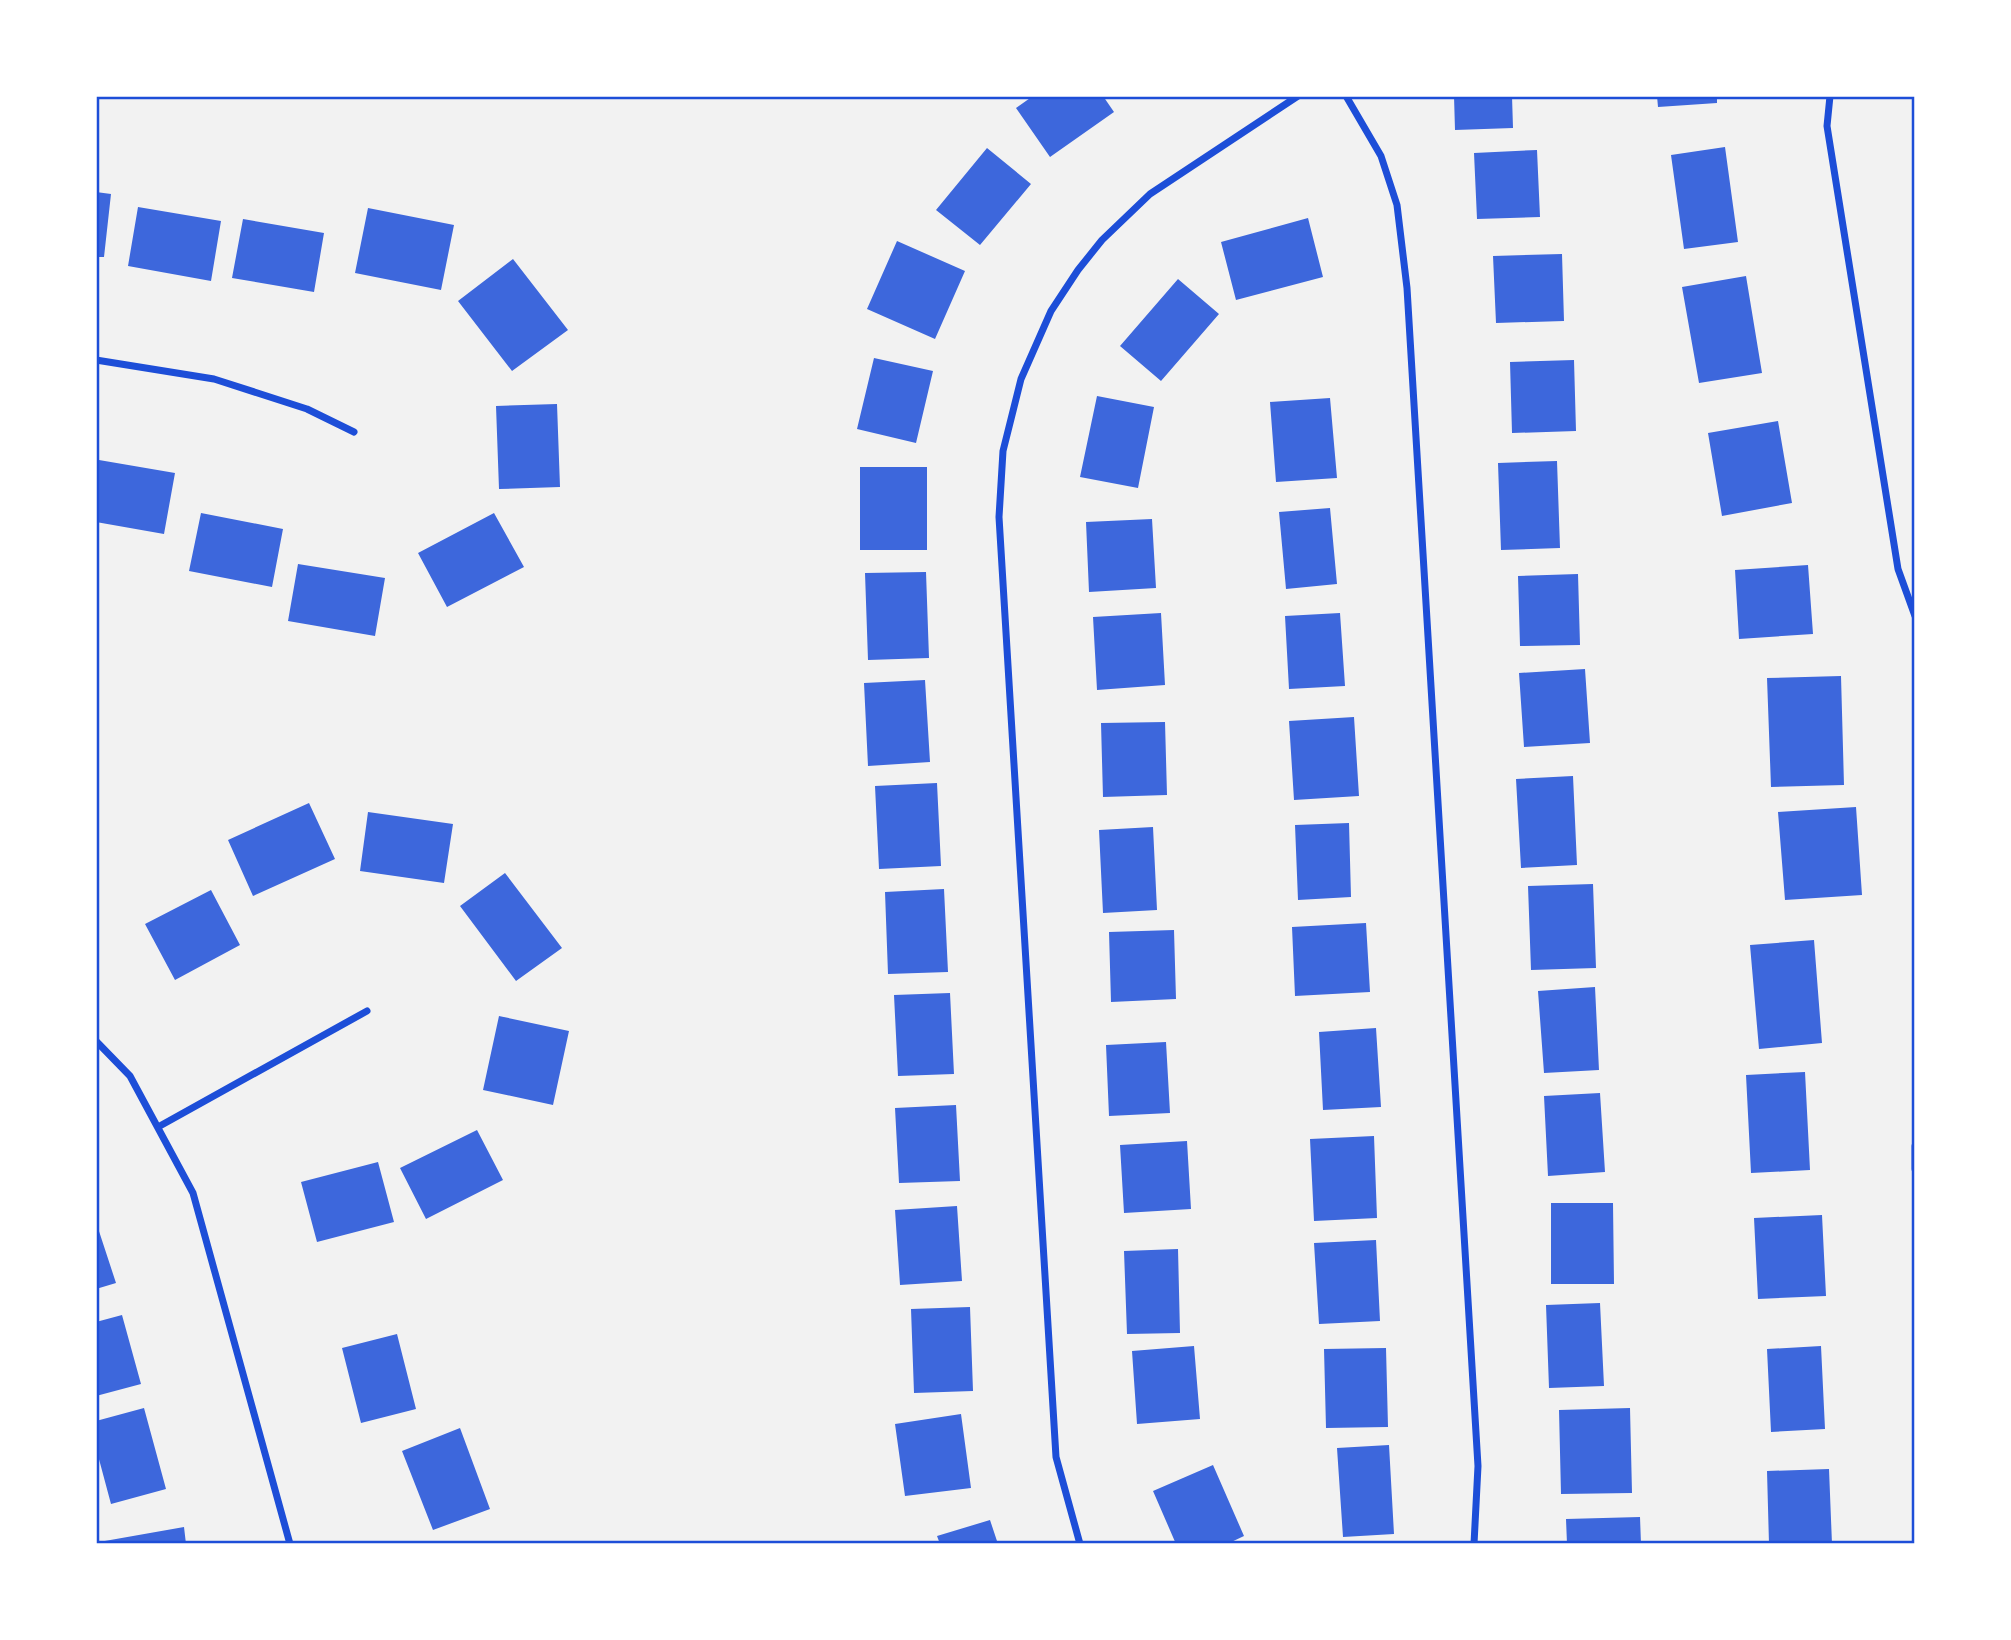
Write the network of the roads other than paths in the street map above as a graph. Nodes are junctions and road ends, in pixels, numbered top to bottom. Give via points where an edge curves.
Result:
1 (1298, 96) edge
2 (1346, 96) edge
3 (1830, 96) edge
4 (96, 360) edge
5 (354, 432) dead end
6 (1915, 616) edge
7 (367, 1011) dead end
8 (96, 1041) edge
9 (158, 1127) junction
10 (1915, 1146) edge
11 (1915, 1169) edge
12 (289, 1544) edge
13 (1080, 1544) edge
14 (1474, 1544) edge

1 - 13 street via 1150,194 1102,240 1051,311 1021,379 1003,451 999,517 1056,1457
2 - 14 street via 1381,156 1393,193 1407,288 1478,1466
3 - 6 street via 1827,126 1898,569
4 - 5 street via 214,379 307,409
7 - 9 street
8 - 9 street via 130,1076
9 - 12 street via 193,1193
10 - 11 street

